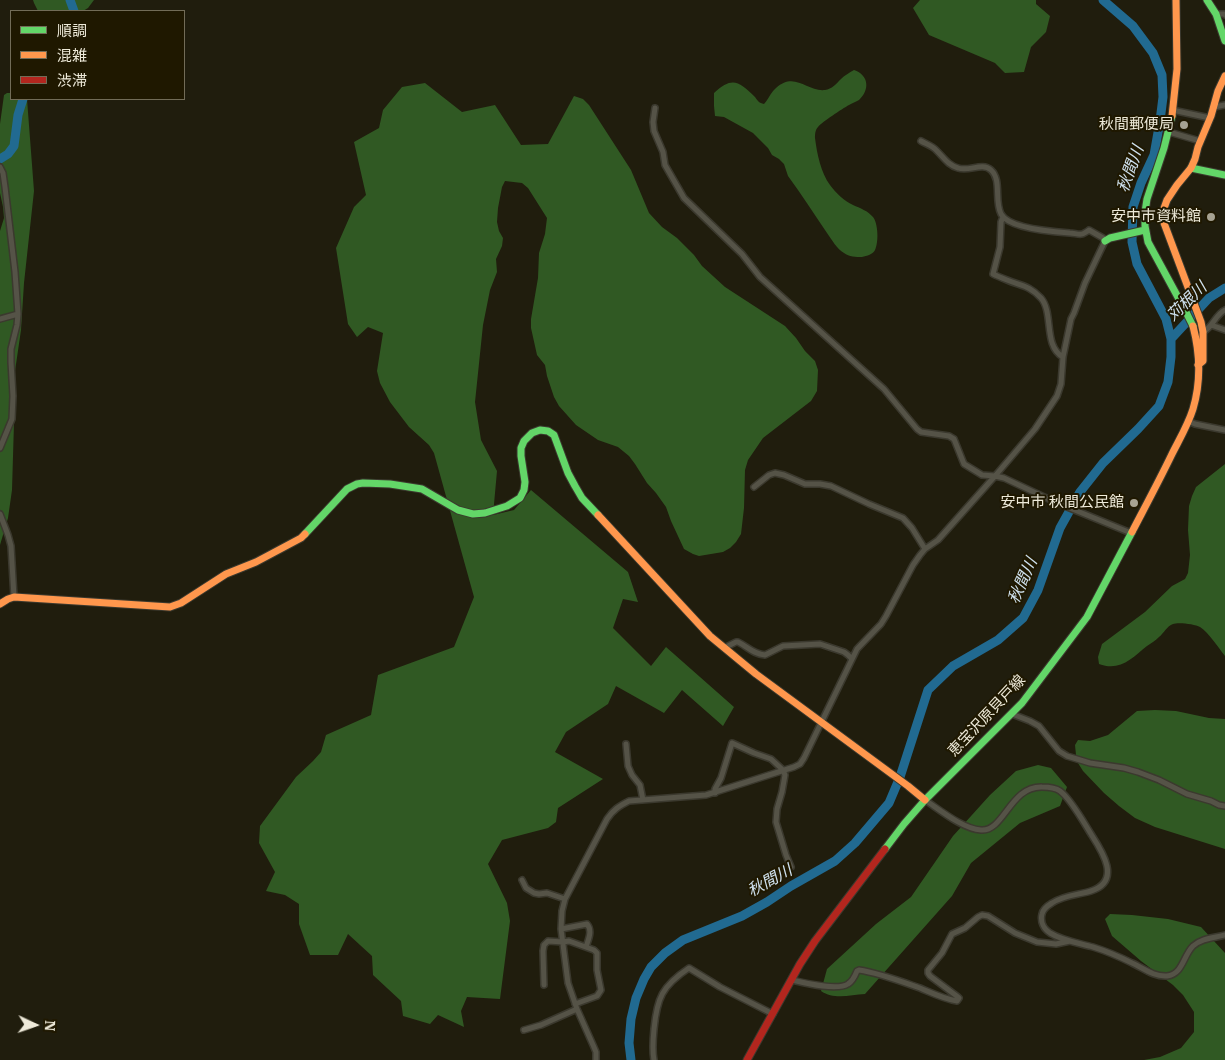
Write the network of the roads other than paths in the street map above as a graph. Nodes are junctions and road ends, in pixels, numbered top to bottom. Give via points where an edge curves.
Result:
1 (1176, 0) edge
2 (1207, 0) edge
3 (1217, 14) junction
4 (1225, 15) edge
5 (1225, 41) edge
6 (1225, 76) edge
7 (1225, 106) edge
8 (1214, 107) junction
9 (655, 108) dead end
10 (1172, 110) junction
11 (1210, 118) junction
12 (1169, 132) junction
13 (921, 141) dead end
14 (1200, 141) junction
15 (0, 167) edge
16 (1191, 168) junction
17 (1225, 175) edge
18 (1003, 217) junction
19 (1142, 230) junction
20 (1105, 241) junction
21 (1225, 310) edge
22 (18, 314) junction
23 (0, 319) edge
24 (1212, 325) junction
25 (1225, 330) edge
26 (1203, 332) junction
27 (1063, 357) junction
28 (1198, 365) junction
29 (1188, 421) junction
30 (1225, 430) edge
31 (0, 448) edge
32 (996, 476) junction
33 (754, 487) dead end
34 (0, 514) edge
35 (1131, 533) junction
36 (925, 549) junction
37 (14, 597) junction
38 (0, 604) edge
39 (724, 648) junction
40 (852, 659) junction
41 (1012, 714) junction
42 (821, 722) junction
43 (626, 744) dead end
44 (783, 770) junction
45 (715, 793) junction
46 (644, 800) junction
47 (925, 800) junction
48 (1225, 806) edge
49 (791, 867) dead end
50 (522, 880) dead end
51 (565, 899) junction
52 (561, 929) junction
53 (1225, 935) edge
54 (1071, 941) junction
55 (563, 942) junction
56 (586, 947) junction
57 (792, 980) junction
58 (544, 985) dead end
59 (576, 1007) junction
60 (773, 1014) junction
61 (524, 1030) dead end
62 (596, 1060) edge
63 (654, 1060) edge
64 (747, 1060) edge

1 - 10 main road, 恵宝沢原貝戸線 via 1177,70
2 - 3 main road
3 - 4 street
3 - 5 main road
6 - 8 main road
7 - 8 street
8 - 11 main road
9 - 32 street via 654,131 665,165 690,205 742,254 760,277 884,389 917,430 949,436 954,439 964,464 982,475
10 - 11 street
10 - 12 main road, 恵宝沢原貝戸線
11 - 14 main road
12 - 14 street
12 - 19 main road, 恵宝沢原貝戸線 via 1146,201
13 - 18 street via 957,168 989,168 995,174 998,204
14 - 16 main road
15 - 22 street via 6,187
16 - 17 main road
16 - 26 main road, 恵宝沢原貝戸線 via 1167,200 1163,215
18 - 20 street via 1042,231 1082,234 1089,230
18 - 27 street via 993,274 1025,285 1041,298 1046,307 1053,344
19 - 20 main road
19 - 28 main road, 恵宝沢原貝戸線 via 1188,314
20 - 27 street via 1070,319
21 - 24 street
22 - 23 street
22 - 31 street via 11,350 12,419
24 - 25 street
24 - 26 street
26 - 28 main road, 恵宝沢原貝戸線 via 1203,362
27 - 32 street via 1057,396 1035,429
28 - 29 main road, 恵宝沢原貝戸線 via 1196,400
29 - 30 street
29 - 35 main road, 恵宝沢原貝戸線
32 - 35 street
32 - 36 street via 938,540
33 - 36 street via 775,473 805,484 830,486 904,518
34 - 37 street via 11,546
35 - 41 main road, 恵宝沢原貝戸線 via 1087,617
36 - 40 street via 913,564 881,624 857,649
37 - 38 main road
37 - 39 main road via 170,607 226,574 301,538 347,489 357,484 415,487 463,511 488,512 519,499 525,480 521,451 523,441 535,431 546,430 558,443 582,498
39 - 40 street via 738,642 753,652 765,655 783,646 820,644 844,652
39 - 42 main road
40 - 42 street
41 - 47 main road, 恵宝沢原貝戸線
41 - 48 street via 1039,726 1067,756 1138,772 1187,794
42 - 44 street via 800,764
42 - 47 main road
43 - 46 street via 628,766 640,785
44 - 45 street
44 - 45 street via 771,758 732,743
44 - 49 street via 785,774 776,822
45 - 46 street
46 - 51 street via 629,801 613,810
47 - 54 street via 959,822 984,830 993,827 1012,803 1029,789 1053,788 1062,793 1095,840 1108,871 1099,887 1059,899 1043,911 1044,928
47 - 57 main road, 恵宝沢原貝戸線 via 815,941
50 - 51 street via 534,893
51 - 52 street
52 - 55 street
52 - 56 street via 587,924 590,935
53 - 54 street via 1194,946 1178,972 1167,976
54 - 57 street via 1056,944 1037,942 988,916 978,917 952,934 942,954 928,970 930,976 959,998 957,1001 861,970 850,983 842,986
55 - 56 street
55 - 58 street via 544,945
55 - 59 street via 568,983
56 - 59 street via 597,953 600,990 597,996
57 - 60 main road, 恵宝沢原貝戸線
59 - 61 street
59 - 62 street via 596,1052
60 - 63 street via 689,968 672,980 659,998 654,1026
60 - 64 main road, 恵宝沢原貝戸線

